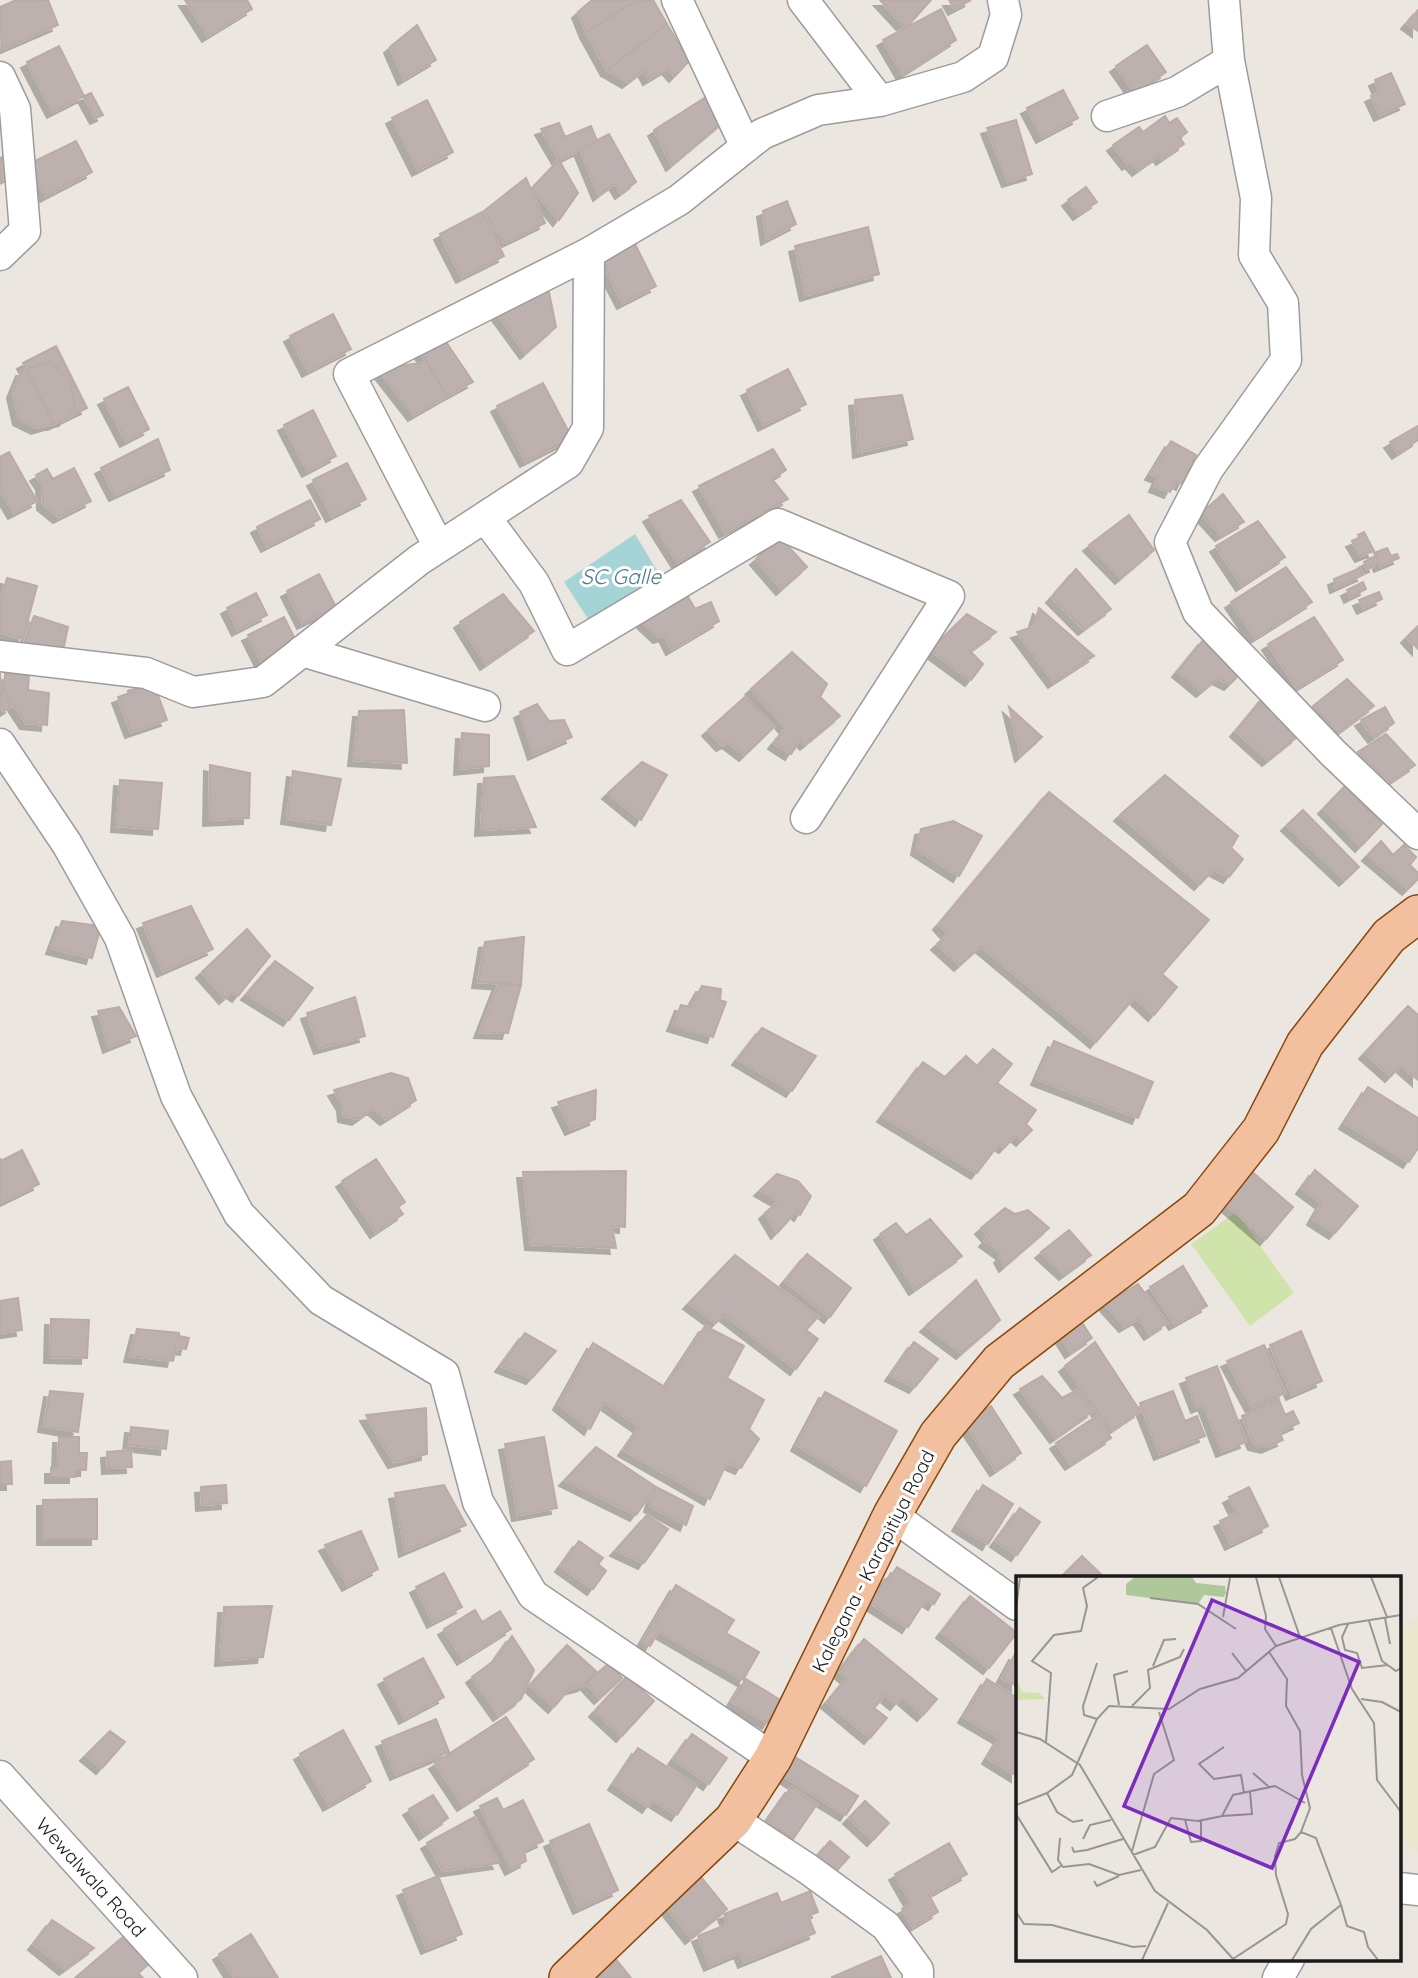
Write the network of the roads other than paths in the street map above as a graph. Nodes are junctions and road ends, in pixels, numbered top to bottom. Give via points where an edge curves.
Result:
1 (677, 0) edge
2 (803, 0) edge
3 (1003, 0) edge
4 (1224, 0) edge
5 (1229, 61) junction
6 (0, 77) edge
7 (880, 102) junction
8 (1107, 116) dead end
9 (746, 147) junction
10 (589, 253) junction
11 (0, 255) edge
12 (485, 516) junction
13 (439, 547) junction
14 (302, 651) junction
15 (0, 656) edge
16 (485, 706) dead end
17 (0, 744) edge
18 (806, 818) dead end
19 (1418, 834) edge
20 (1418, 914) edge
21 (892, 1516) junction
22 (1016, 1604) edge
23 (774, 1758) junction
24 (0, 1776) edge
25 (733, 1820) junction
26 (1400, 1888) edge
27 (1418, 1891) edge
28 (1288, 1960) edge
29 (169, 1973) edge
30 (568, 1978) edge
31 (918, 1978) edge
32 (1278, 1978) edge

1 - 9 street
2 - 7 street
3 - 7 street via 1006,15 993,57 963,77
4 - 5 street
5 - 8 street via 1177,92
5 - 19 street via 1256,198 1254,255 1283,303 1286,360 1208,469 1170,542 1198,612
6 - 11 street via 15,109 25,231
7 - 9 street via 818,110 762,134
9 - 10 street via 679,200
10 - 12 street via 588,428 568,463
10 - 13 street via 349,374
12 - 13 street
12 - 18 street via 534,583 567,650 778,524 949,596
13 - 14 street
14 - 15 street via 263,682 193,692 146,673
14 - 16 street
17 - 23 street via 68,844 120,938 176,1096 239,1214 321,1300 444,1374 478,1502 533,1595
20 - 21 main road, Kalegana - Karapitiya Road via 1388,936 1305,1044 1261,1130 1199,1209 999,1362 938,1435
21 - 22 street
21 - 23 main road, Kalegana - Karapitiya Road
23 - 25 main road, Kalegana - Karapitiya Road
24 - 29 street, Wewalwala Road
25 - 30 main road, Kalegana - Karapitiya Road
25 - 31 street via 886,1926 918,1970
26 - 27 street
28 - 32 street

